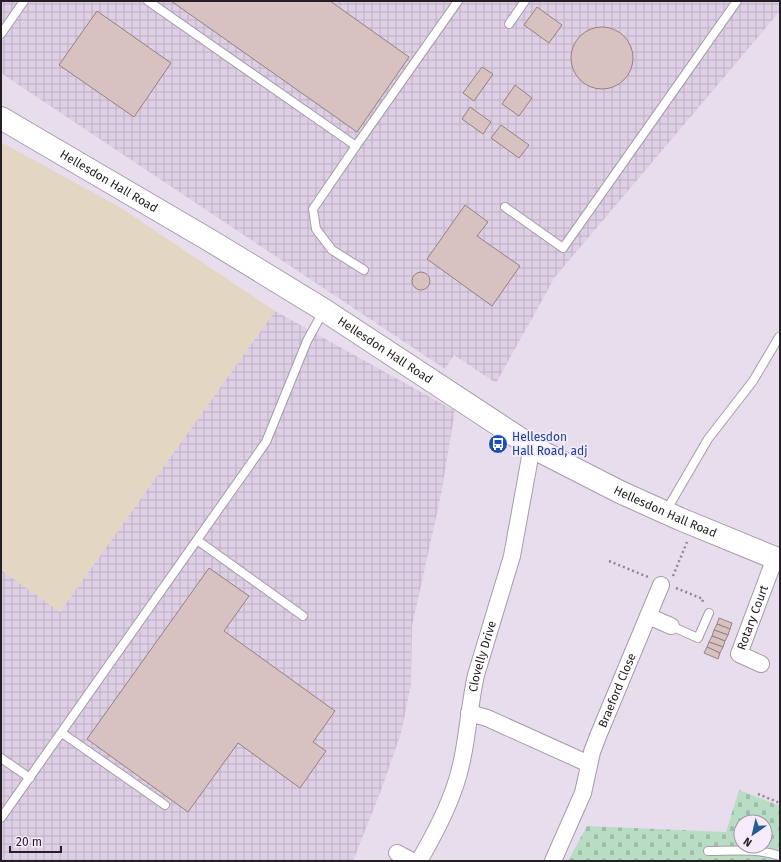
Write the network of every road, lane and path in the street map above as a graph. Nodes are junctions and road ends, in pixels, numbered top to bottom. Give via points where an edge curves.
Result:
1 (24, 1) edge
2 (148, 1) edge
3 (458, 1) edge
4 (525, 1) edge
5 (737, 1) edge
6 (509, 24) dead end
7 (1, 34) edge
8 (1, 118) edge
9 (356, 146) junction
10 (505, 207) dead end
11 (364, 270) dead end
12 (324, 310) junction
13 (779, 338) dead end
14 (534, 448) junction
15 (665, 513) junction
16 (694, 525) junction
17 (197, 540) junction
18 (778, 559) edge
19 (667, 582) joint
20 (709, 613) dead end
21 (304, 616) dead end
22 (648, 616) junction
23 (671, 626) joint
24 (762, 664) dead end
25 (469, 713) junction
26 (62, 733) junction
27 (1, 758) edge
28 (589, 764) junction
29 (30, 778) junction
30 (758, 794) dead end
31 (780, 803) edge
32 (165, 805) dead end
33 (1, 818) edge
34 (708, 851) dead end
35 (397, 852) dead end
36 (780, 856) edge
37 (412, 861) edge
38 (419, 861) edge
39 (553, 861) edge

1 - 7 lane
2 - 9 lane
3 - 9 lane
4 - 6 lane
5 - 10 lane via 563,248
8 - 12 street, Hellesdon Hall Road
9 - 11 lane via 314,209 316,229 332,250
12 - 14 street, Hellesdon Hall Road
12 - 17 lane via 307,341 266,442
13 - 15 lane via 753,381 708,439
14 - 15 street, Hellesdon Hall Road
14 - 25 street, Clovelly Drive via 530,457 512,556 476,675
15 - 16 street, Hellesdon Hall Road
16 - 18 street, Hellesdon Hall Road
16 - 19 path
17 - 21 lane
17 - 26 lane
18 - 24 street, Rotary Court via 739,654
19 - 22 street, Braeford Close
20 - 23 lane via 698,638
22 - 23 street
22 - 28 street, Braeford Close via 598,736
25 - 28 street via 487,718
25 - 38 street, Clovelly Drive via 456,785 442,820
26 - 29 lane
26 - 32 lane
27 - 29 lane
28 - 39 street, Braeford Close via 583,794
29 - 33 lane
30 - 31 path
34 - 36 lane via 755,851
35 - 37 street

